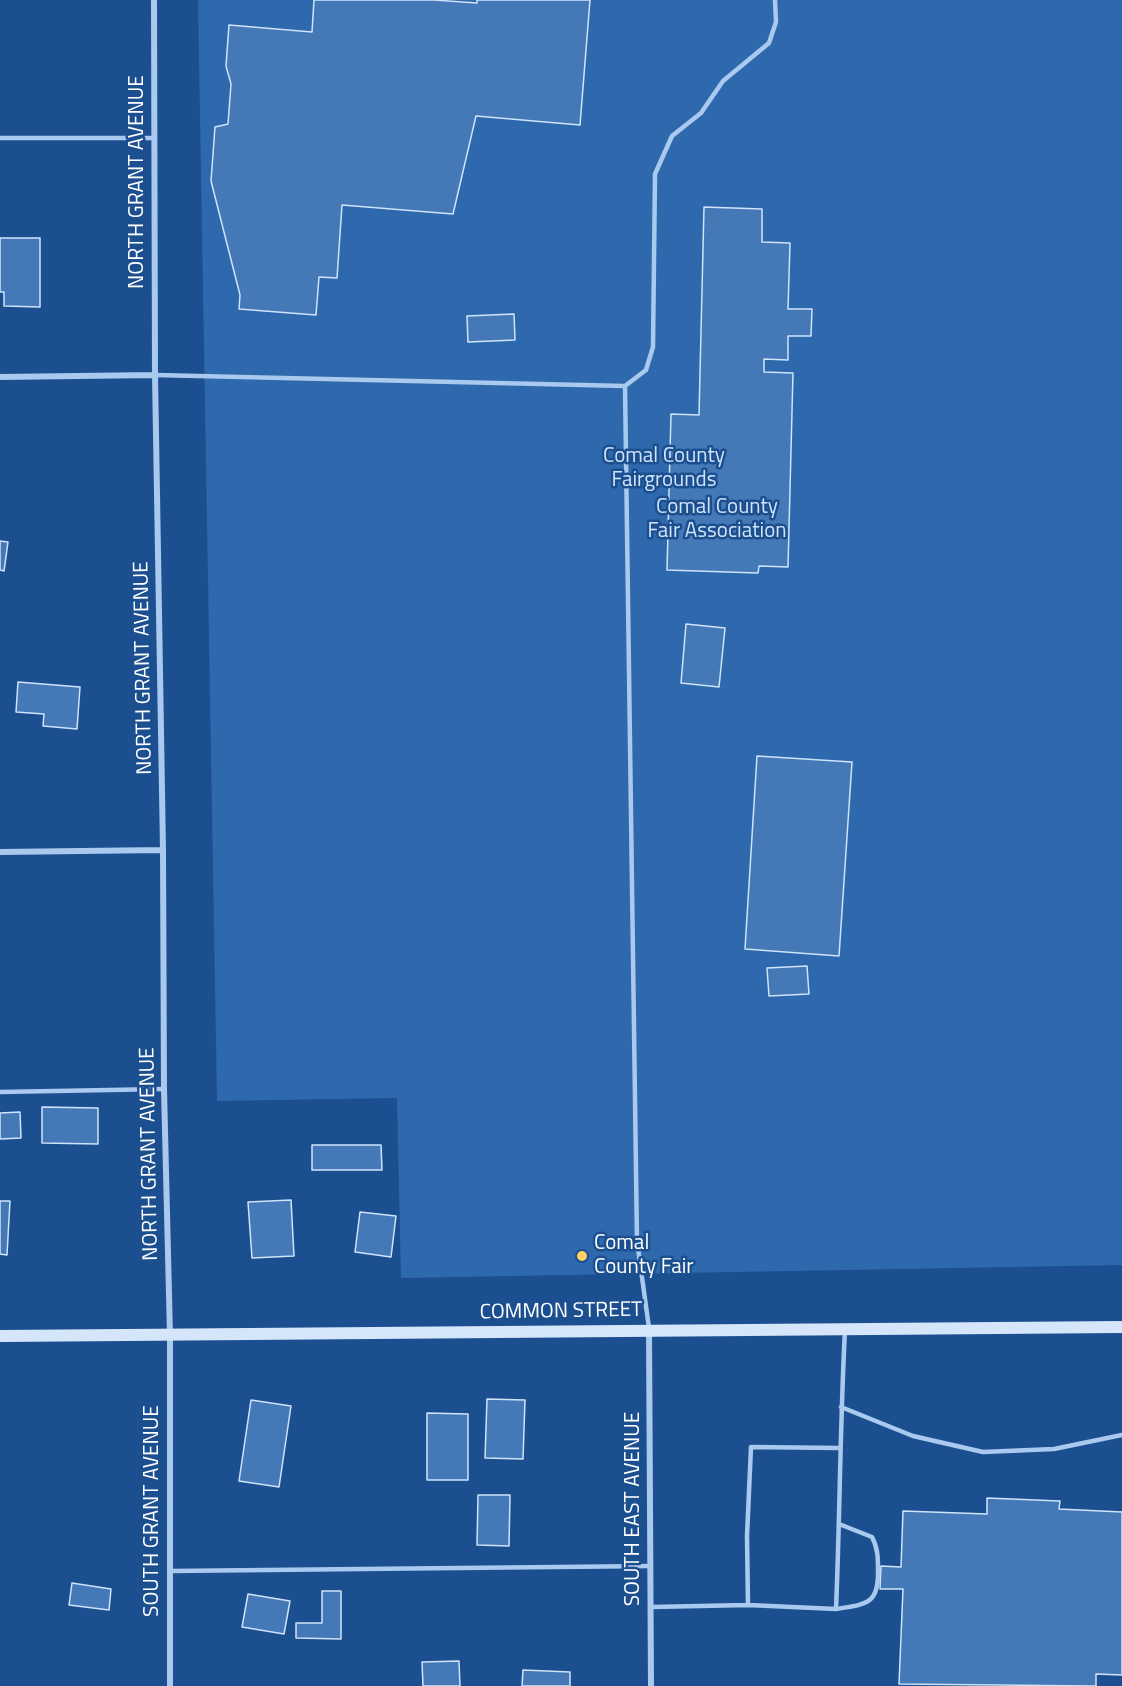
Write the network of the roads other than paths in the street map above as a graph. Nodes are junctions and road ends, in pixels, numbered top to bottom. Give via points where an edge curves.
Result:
1 (154, 0) edge
2 (775, 0) edge
3 (0, 138) edge
4 (155, 138) junction
5 (155, 375) junction
6 (0, 377) edge
7 (625, 386) junction
8 (163, 850) junction
9 (0, 852) edge
10 (164, 1089) junction
11 (0, 1092) edge
12 (1122, 1327) edge
13 (845, 1330) junction
14 (650, 1331) junction
15 (0, 1336) edge
16 (170, 1336) junction
17 (841, 1407) junction
18 (1122, 1435) edge
19 (839, 1448) junction
20 (839, 1524) junction
21 (651, 1566) junction
22 (170, 1571) junction
23 (748, 1605) junction
24 (651, 1607) junction
25 (836, 1609) junction
26 (170, 1686) edge
27 (651, 1686) edge

1 - 4 street, NORTH GRANT AVENUE
2 - 7 lane via 776,21 769,43 723,81 701,113 672,136 655,174 653,348 646,369
3 - 4 lane
4 - 5 street, NORTH GRANT AVENUE
5 - 6 street
5 - 7 lane
5 - 8 street, NORTH GRANT AVENUE
7 - 14 lane via 637,1241
8 - 9 street
8 - 10 street, NORTH GRANT AVENUE
10 - 11 lane
10 - 16 street, NORTH GRANT AVENUE
12 - 13 main road, COMMON STREET
13 - 14 main road, COMMON STREET
13 - 17 lane
14 - 16 main road, COMMON STREET
14 - 21 street, SOUTH EAST AVENUE
15 - 16 main road, COMMON STREET
16 - 22 street, SOUTH GRANT AVENUE
17 - 18 lane via 913,1436 983,1452 1054,1449
17 - 19 lane
19 - 20 lane
19 - 23 lane via 751,1448
20 - 25 lane
20 - 25 lane via 872,1538 878,1554 879,1587 869,1600
21 - 22 lane
21 - 24 street, SOUTH EAST AVENUE
22 - 26 street, SOUTH GRANT AVENUE
23 - 24 lane
23 - 25 lane
24 - 27 street, SOUTH EAST AVENUE

